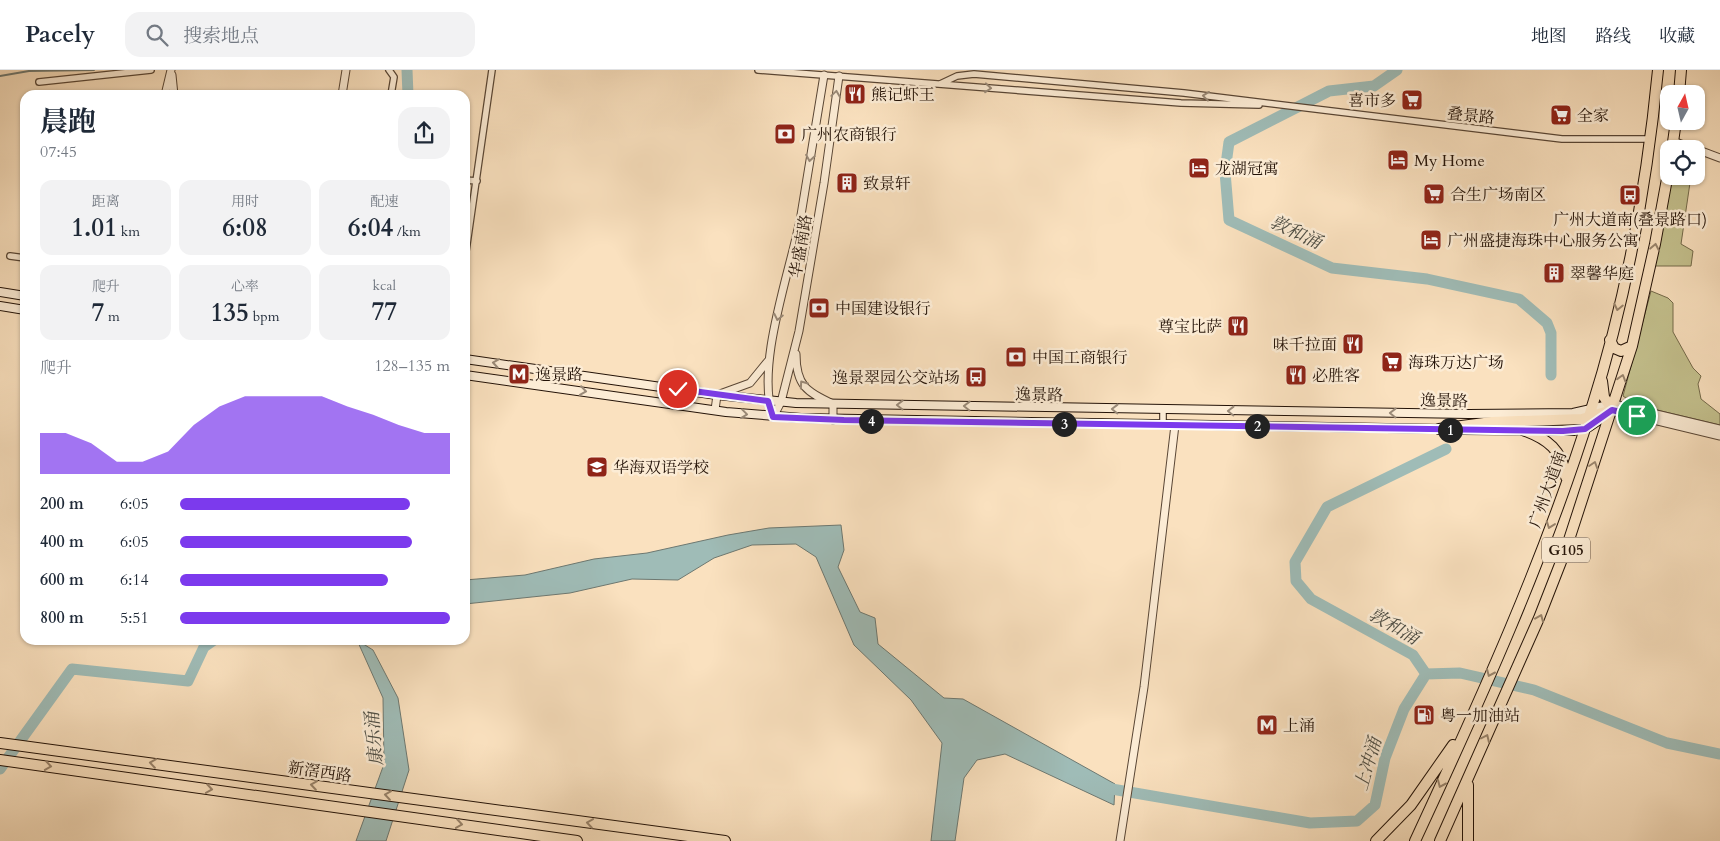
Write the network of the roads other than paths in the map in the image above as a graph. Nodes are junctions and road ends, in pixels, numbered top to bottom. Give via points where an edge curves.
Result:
1 (151, 70) edge
2 (171, 70) edge
3 (346, 70) edge
4 (389, 70) edge
5 (492, 70) edge
6 (758, 70) edge
7 (1658, 70) edge
8 (1681, 70) edge
9 (838, 73) edge
10 (824, 75) junction
11 (39, 82) dead end
12 (940, 84) junction
13 (1680, 85) edge
14 (166, 90) edge
15 (173, 90) edge
16 (343, 90) edge
17 (392, 90) edge
18 (1289, 106) junction
19 (1651, 139) junction
20 (1705, 153) edge
21 (1720, 158) edge
22 (470, 180) edge
23 (477, 181) junction
24 (1666, 185) edge
25 (470, 226) edge
26 (10, 256) dead end
27 (20, 257) edge
28 (0, 292) edge
29 (20, 295) edge
30 (0, 306) edge
31 (20, 309) edge
32 (1610, 340) junction
33 (1632, 346) junction
34 (796, 349) junction
35 (770, 359) junction
36 (470, 360) edge
37 (470, 376) edge
38 (1601, 376) junction
39 (717, 395) junction
40 (768, 401) junction
41 (781, 402) junction
42 (833, 404) junction
43 (1612, 406) junction
44 (715, 410) junction
45 (1163, 410) junction
46 (1594, 416) junction
47 (773, 417) junction
48 (833, 420) junction
49 (1163, 425) junction
50 (1175, 425) junction
51 (1522, 425) junction
52 (1439, 429) junction
53 (1585, 429) junction
54 (1720, 429) edge
55 (1604, 436) junction
56 (1720, 436) edge
57 (1567, 479) junction
58 (1467, 723) junction
59 (0, 743) edge
60 (0, 760) edge
61 (1468, 780) junction
62 (577, 841) edge
63 (725, 841) edge
64 (1120, 841) edge
65 (1376, 841) edge
66 (1415, 841) edge
67 (1440, 841) edge
68 (1468, 841) edge

1 - 11 street
2 - 14 street
2 - 15 street
3 - 16 street
4 - 17 street via 394,77
5 - 23 street
6 - 10 street, 叠景路
7 - 19 highway, 广州大道南 / G105
8 - 13 highway
9 - 10 street, 叠景路
9 - 12 street, 叠景路
34 -> 9 street, 华盛南路 via 821,203
10 -> 35 street via 801,216
12 -> 18 street, 叠景路 via 1200,104
18 -> 12 street, 叠景路 via 974,74 957,76
18 - 19 street, 叠景路 via 1562,139
19 -> 32 highway, 广州大道南 / G105
20 - 21 street
22 - 23 street
23 - 25 street
33 -> 24 highway, G105
26 - 27 street
28 - 29 main road
30 - 31 main road
32 - 33 highway via 1614,348 1621,351
32 - 38 highway, 广州大道南 / G105
43 -> 33 highway, G105
34 - 41 street, 华盛南路
42 -> 34 street via 805,388 797,373
35 - 39 street via 750,383
35 - 40 street
39 -> 36 main road, 逸景路
37 -> 44 main road, 逸景路
38 - 43 highway via 1603,392
38 - 46 highway, 广州大道南 / G105
39 - 40 main road, 逸景路
39 - 44 street
40 - 41 main road, 逸景路
40 - 47 street
41 - 42 main road, 逸景路
41 - 47 street, 华盛南路
45 -> 42 main road, 逸景路
42 - 48 street
43 - 46 highway
43 - 54 street
43 - 55 highway, G105
43 - 56 street
44 -> 47 main road, 逸景路
46 -> 45 main road, 逸景路
45 - 49 street
46 - 51 highway
46 - 53 highway, 广州大道南 / G105
46 - 55 highway
47 - 48 main road, 逸景路
48 - 49 main road, 逸景路
49 - 50 main road, 逸景路
50 - 52 main road, 逸景路
50 - 64 street via 1144,686
51 - 52 highway via 1480,423
51 - 52 main road, 逸景路 via 1505,430
51 - 53 main road, 逸景路 via 1569,431
51 - 57 highway via 1555,447 1565,466
53 - 57 highway, 广州大道南 / G105
61 -> 55 highway, G105 via 1558,573
57 -> 58 highway, 广州大道南 / G105 via 1529,582
58 - 65 highway via 1411,805
58 -> 66 highway, 广州大道南 / G105
63 -> 59 highway, 新滘西路
60 -> 62 highway, 新滘西路
61 - 67 highway, G105
61 - 68 highway

